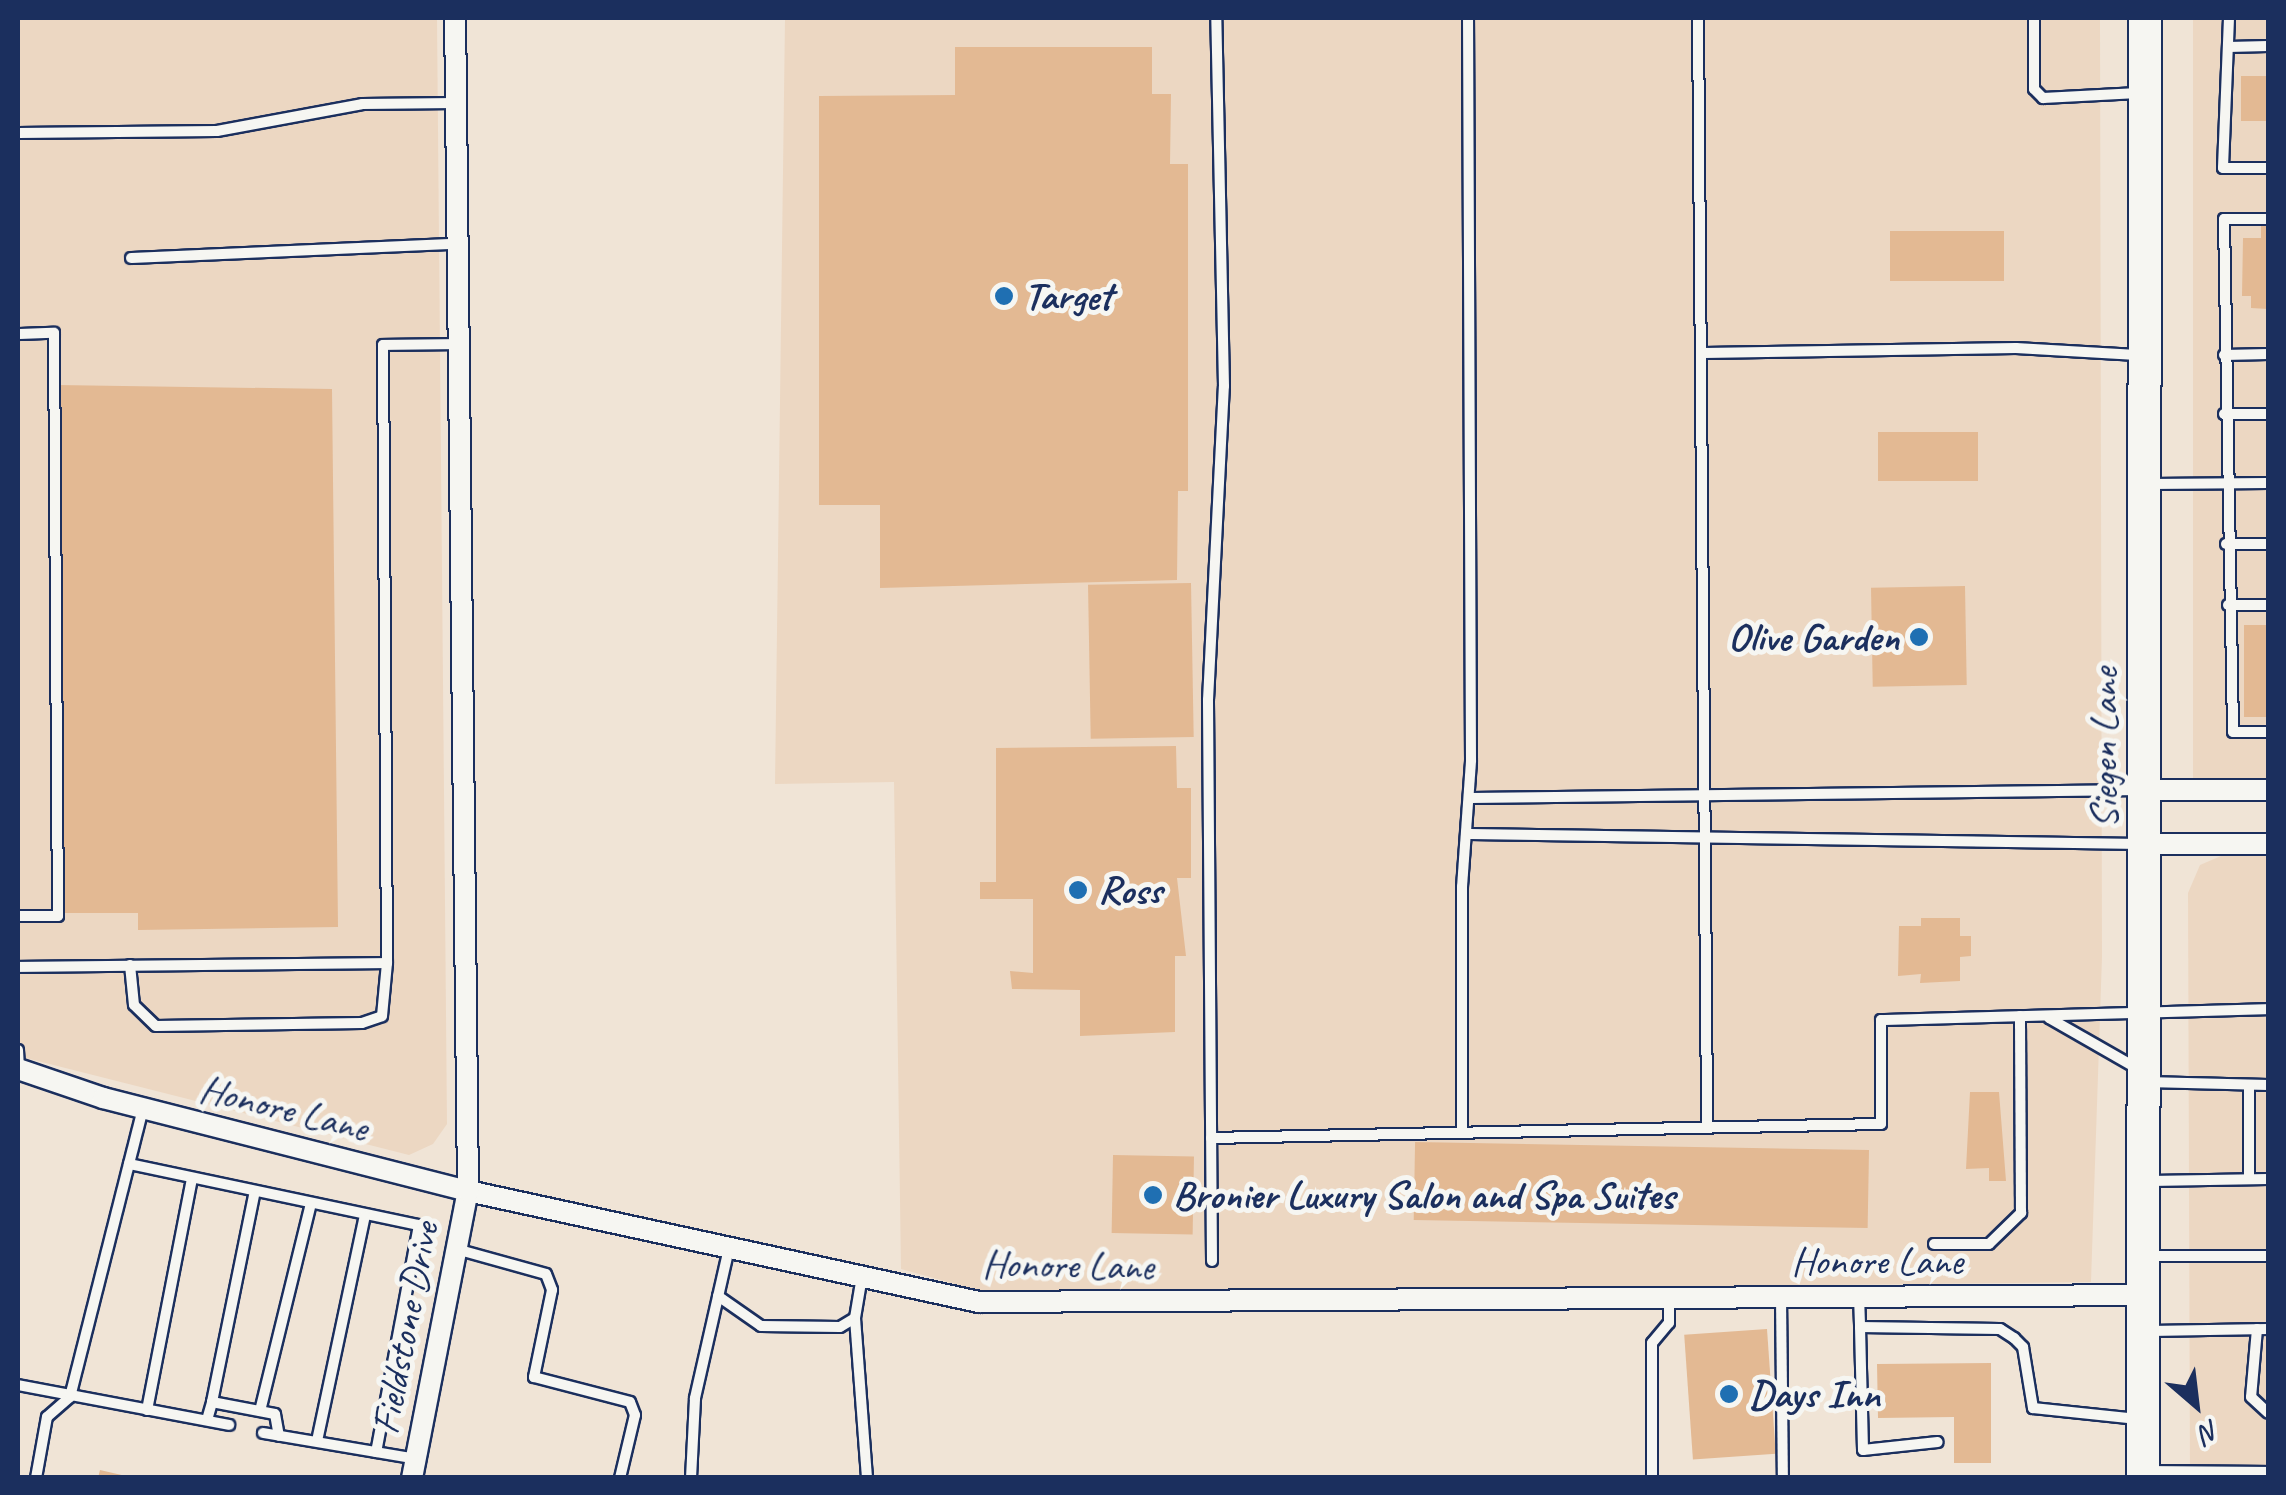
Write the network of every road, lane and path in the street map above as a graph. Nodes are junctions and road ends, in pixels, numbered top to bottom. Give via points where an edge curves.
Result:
1 (455, 18) edge
2 (1216, 18) edge
3 (1468, 18) edge
4 (1698, 18) edge
5 (2034, 18) edge
6 (2145, 18) edge
7 (2229, 18) edge
8 (2268, 46) edge
9 (2228, 47) junction
10 (2146, 93) junction
11 (456, 103) junction
12 (18, 134) edge
13 (2268, 168) edge
14 (2268, 219) edge
15 (456, 244) junction
16 (131, 258) dead end
17 (18, 334) edge
18 (457, 344) junction
19 (1704, 352) junction
20 (2268, 354) edge
21 (2148, 355) junction
22 (2224, 355) junction
23 (2224, 414) junction
24 (2268, 414) edge
25 (2224, 482) junction
26 (2268, 483) edge
27 (2145, 484) junction
28 (2226, 544) junction
29 (2268, 544) edge
30 (2228, 605) junction
31 (2268, 605) edge
32 (2268, 732) edge
33 (2148, 790) junction
34 (2268, 790) edge
35 (1705, 796) junction
36 (1471, 798) junction
37 (1470, 834) junction
38 (1705, 839) junction
39 (2147, 844) junction
40 (2268, 844) edge
41 (18, 916) edge
42 (387, 962) junction
43 (130, 965) junction
44 (18, 967) edge
45 (2268, 1009) edge
46 (2146, 1014) junction
47 (2020, 1016) junction
48 (2048, 1017) junction
49 (18, 1050) edge
50 (18, 1069) edge
51 (2145, 1077) junction
52 (2249, 1084) junction
53 (2268, 1085) edge
54 (144, 1108) junction
55 (1707, 1126) junction
56 (1462, 1130) junction
57 (1211, 1138) junction
58 (129, 1164) junction
59 (192, 1178) junction
60 (2249, 1178) junction
61 (2268, 1178) edge
62 (2144, 1181) junction
63 (255, 1191) junction
64 (468, 1191) junction
65 (310, 1203) junction
66 (365, 1216) junction
67 (1934, 1244) dead end
68 (729, 1248) junction
69 (456, 1249) junction
70 (2144, 1256) junction
71 (2268, 1256) edge
72 (1212, 1262) dead end
73 (862, 1276) junction
74 (2146, 1295) junction
75 (718, 1296) junction
76 (1781, 1296) junction
77 (1859, 1296) junction
78 (1669, 1298) junction
79 (855, 1318) junction
80 (1860, 1327) junction
81 (2263, 1329) edge
82 (2144, 1331) junction
83 (18, 1385) edge
84 (70, 1397) junction
85 (212, 1402) junction
86 (147, 1410) junction
87 (260, 1411) junction
88 (2268, 1413) edge
89 (207, 1420) junction
90 (2143, 1420) junction
91 (229, 1426) dead end
92 (263, 1432) dead end
93 (280, 1436) junction
94 (316, 1441) junction
95 (1938, 1442) dead end
96 (376, 1452) junction
97 (414, 1468) edge
98 (2143, 1474) edge
99 (2268, 1474) edge
100 (36, 1478) edge
101 (620, 1478) edge
102 (691, 1478) edge
103 (867, 1478) edge
104 (1652, 1478) edge
105 (1784, 1478) edge

1 - 11 street, Fieldstone Drive
2 - 57 lane via 1224,386 1208,700
3 - 36 lane
4 - 19 lane
5 - 10 lane via 2034,89 2043,98
6 - 10 main road, Siegen Lane
7 - 9 lane
8 - 9 lane
9 - 13 lane via 2223,168
10 - 21 main road, Siegen Lane
11 - 12 lane via 375,102 217,131
11 - 15 street, Fieldstone Drive
14 - 22 lane via 2224,219
15 - 16 lane
15 - 18 street, Fieldstone Drive
17 - 41 lane via 54,333 58,916
18 - 42 lane via 383,345
18 - 64 street, Fieldstone Drive
19 - 21 lane via 2016,348
19 - 35 lane
20 - 22 lane
21 - 27 main road, Siegen Lane
22 - 23 lane
23 - 24 lane
23 - 25 lane
25 - 26 lane
25 - 27 lane
25 - 28 lane
27 - 33 main road, Siegen Lane
28 - 29 lane
28 - 30 lane
30 - 31 lane
30 - 32 lane via 2233,732
33 - 34 street
33 - 35 lane
33 - 39 main road, Siegen Lane
35 - 36 lane
35 - 38 lane
36 - 37 lane
37 - 38 lane
37 - 56 lane via 1462,887
38 - 39 lane
38 - 55 lane
39 - 40 street
39 - 46 main road, Siegen Lane
42 - 43 lane
42 - 43 lane via 382,1016 362,1023 156,1026 134,1005
43 - 44 lane
45 - 46 lane
46 - 48 lane
46 - 51 main road, Siegen Lane
47 - 48 lane
47 - 55 lane via 1882,1020 1881,1124
47 - 67 lane via 2021,1213 1988,1244
48 - 51 lane
49 - 50 lane
50 - 54 street, Honore Lane
51 - 52 lane
51 - 62 main road, Siegen Lane
52 - 53 lane
52 - 60 lane
54 - 58 lane
54 - 64 street, Honore Lane
55 - 56 lane
56 - 57 lane
57 - 72 lane
58 - 59 lane
58 - 84 lane
59 - 63 lane
59 - 86 lane
60 - 61 lane
60 - 62 lane
62 - 70 main road, Siegen Lane
63 - 65 lane
63 - 85 lane
64 - 68 street, Honore Lane
64 - 69 street, Fieldstone Drive
65 - 66 lane
65 - 87 lane
66 - 94 lane
66 - 96 lane via 419,1225
68 - 73 street, Honore Lane
68 - 75 lane
69 - 97 street, Fieldstone Drive
69 - 101 lane via 546,1274 552,1290 534,1377 630,1402 635,1414
70 - 71 lane
70 - 74 main road, Siegen Lane
73 - 78 street, Honore Lane via 979,1302
73 - 79 lane
74 - 77 street, Honore Lane
74 - 82 main road, Siegen Lane
75 - 79 lane via 761,1326 840,1327
75 - 102 lane via 695,1398
76 - 77 street, Honore Lane
76 - 78 street, Honore Lane
76 - 105 lane
77 - 80 lane
78 - 104 lane via 1669,1323 1652,1343
79 - 103 lane
80 - 90 lane via 2000,1329 2023,1346 2033,1408
80 - 95 lane via 1863,1450
81 - 82 lane
81 - 88 lane via 2252,1397
82 - 90 main road, Siegen Lane
83 - 84 lane
84 - 86 lane
84 - 100 lane via 47,1417
85 - 87 lane
85 - 89 lane
86 - 89 lane
87 - 93 lane via 275,1414
89 - 91 lane
90 - 98 main road, Siegen Lane
92 - 93 lane
93 - 94 lane
94 - 96 lane
96 - 97 lane
98 - 99 lane

